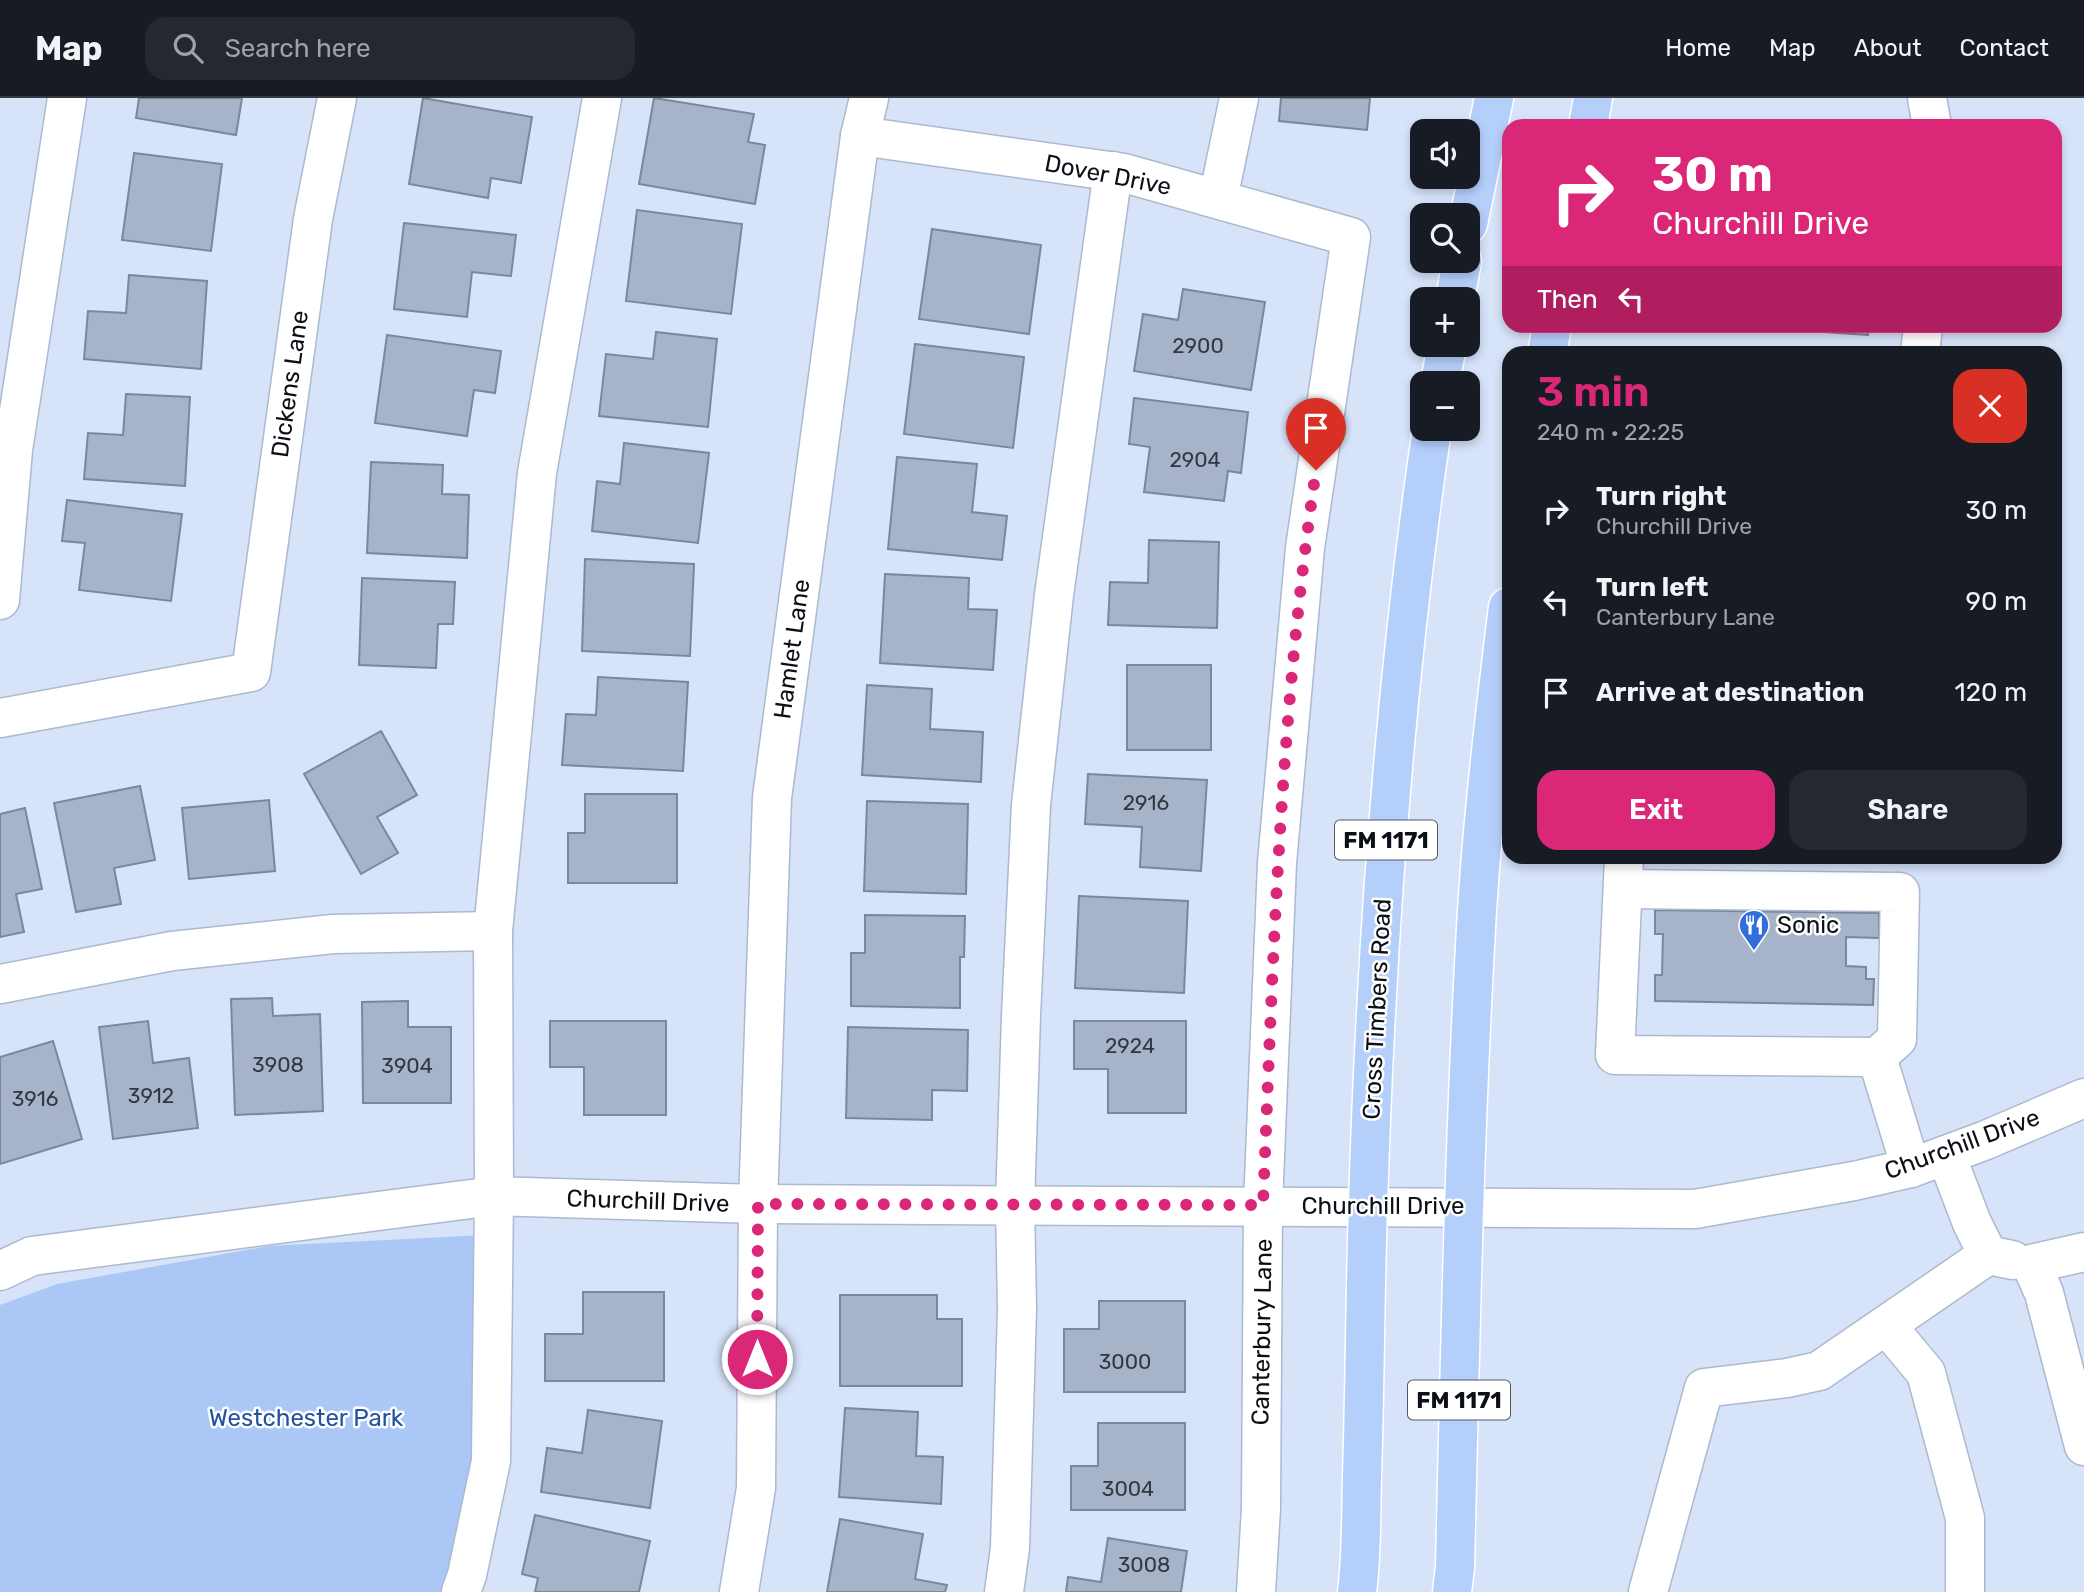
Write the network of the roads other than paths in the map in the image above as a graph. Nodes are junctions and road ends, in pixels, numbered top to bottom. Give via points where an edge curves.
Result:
1 (67, 98) edge
2 (337, 98) edge
3 (602, 98) edge
4 (869, 98) edge
5 (1238, 98) edge
6 (1494, 98) edge
7 (1593, 98) edge
8 (1927, 98) edge
9 (1589, 119) edge
10 (1931, 119) edge
11 (860, 136) junction
12 (1113, 171) junction
13 (1218, 199) junction
14 (1473, 203) edge
15 (1351, 237) joint
16 (1430, 441) edge
17 (0, 600) edge
18 (1502, 661) edge
19 (0, 718) edge
20 (1624, 873) edge
21 (493, 931) junction
22 (0, 984) edge
23 (1877, 1057) junction
24 (2084, 1098) edge
25 (1946, 1155) junction
26 (1911, 1168) junction
27 (494, 1196) junction
28 (758, 1204) junction
29 (1015, 1204) junction
30 (1263, 1205) junction
31 (1368, 1207) junction
32 (1465, 1207) junction
33 (2084, 1252) edge
34 (1988, 1255) junction
35 (2031, 1264) junction
36 (0, 1271) edge
37 (1886, 1325) junction
38 (2084, 1446) edge
39 (461, 1592) edge
40 (739, 1592) edge
41 (1003, 1592) edge
42 (1256, 1592) edge
43 (1357, 1592) edge
44 (1452, 1592) edge
45 (1648, 1592) edge
46 (1965, 1592) edge

1 - 17 street via 13,450
2 - 19 street, Dickens Lane via 313,219 251,672
3 - 21 street via 537,473
4 - 11 street, Hamlet Lane
5 - 13 street
6 - 14 main road
7 - 9 main road
8 - 10 street
11 - 12 street, Dover Drive
11 - 28 street, Hamlet Lane via 772,798
12 - 13 street, Dover Drive
12 - 29 street via 1054,595 1031,805
13 - 15 street, Dover Drive
15 - 30 street, Canterbury Lane via 1305,548 1277,863
16 - 31 main road, Cross Timbers Road / FM 1171 via 1393,750 1378,944
18 - 32 main road, FM 1171 via 1476,926
20 - 23 street via 1615,1055
20 - 23 street via 1679,891 1899,892 1897,1039
21 - 22 street via 333,934 172,951
21 - 27 street
23 - 26 street
24 - 25 street, Churchill Drive
25 - 26 street, Churchill Drive
25 - 34 street
26 - 32 street, Churchill Drive via 1695,1209
27 - 28 street, Churchill Drive
27 - 36 street, Churchill Drive via 33,1256
27 - 39 street via 491,1461
28 - 29 street, Churchill Drive
28 - 40 street, Hamlet Lane via 756,1488
29 - 30 street, Churchill Drive
29 - 41 street via 1017,1322 1010,1548
30 - 31 street, Churchill Drive
30 - 42 street, Canterbury Lane
31 - 32 street, Churchill Drive
31 - 43 main road, Cross Timbers Road / FM 1171
32 - 44 main road, FM 1171
33 - 35 street
34 - 35 street
34 - 37 street
35 - 38 street via 2044,1293
37 - 45 street via 1819,1371 1704,1388
37 - 46 street via 1926,1373 1965,1517

